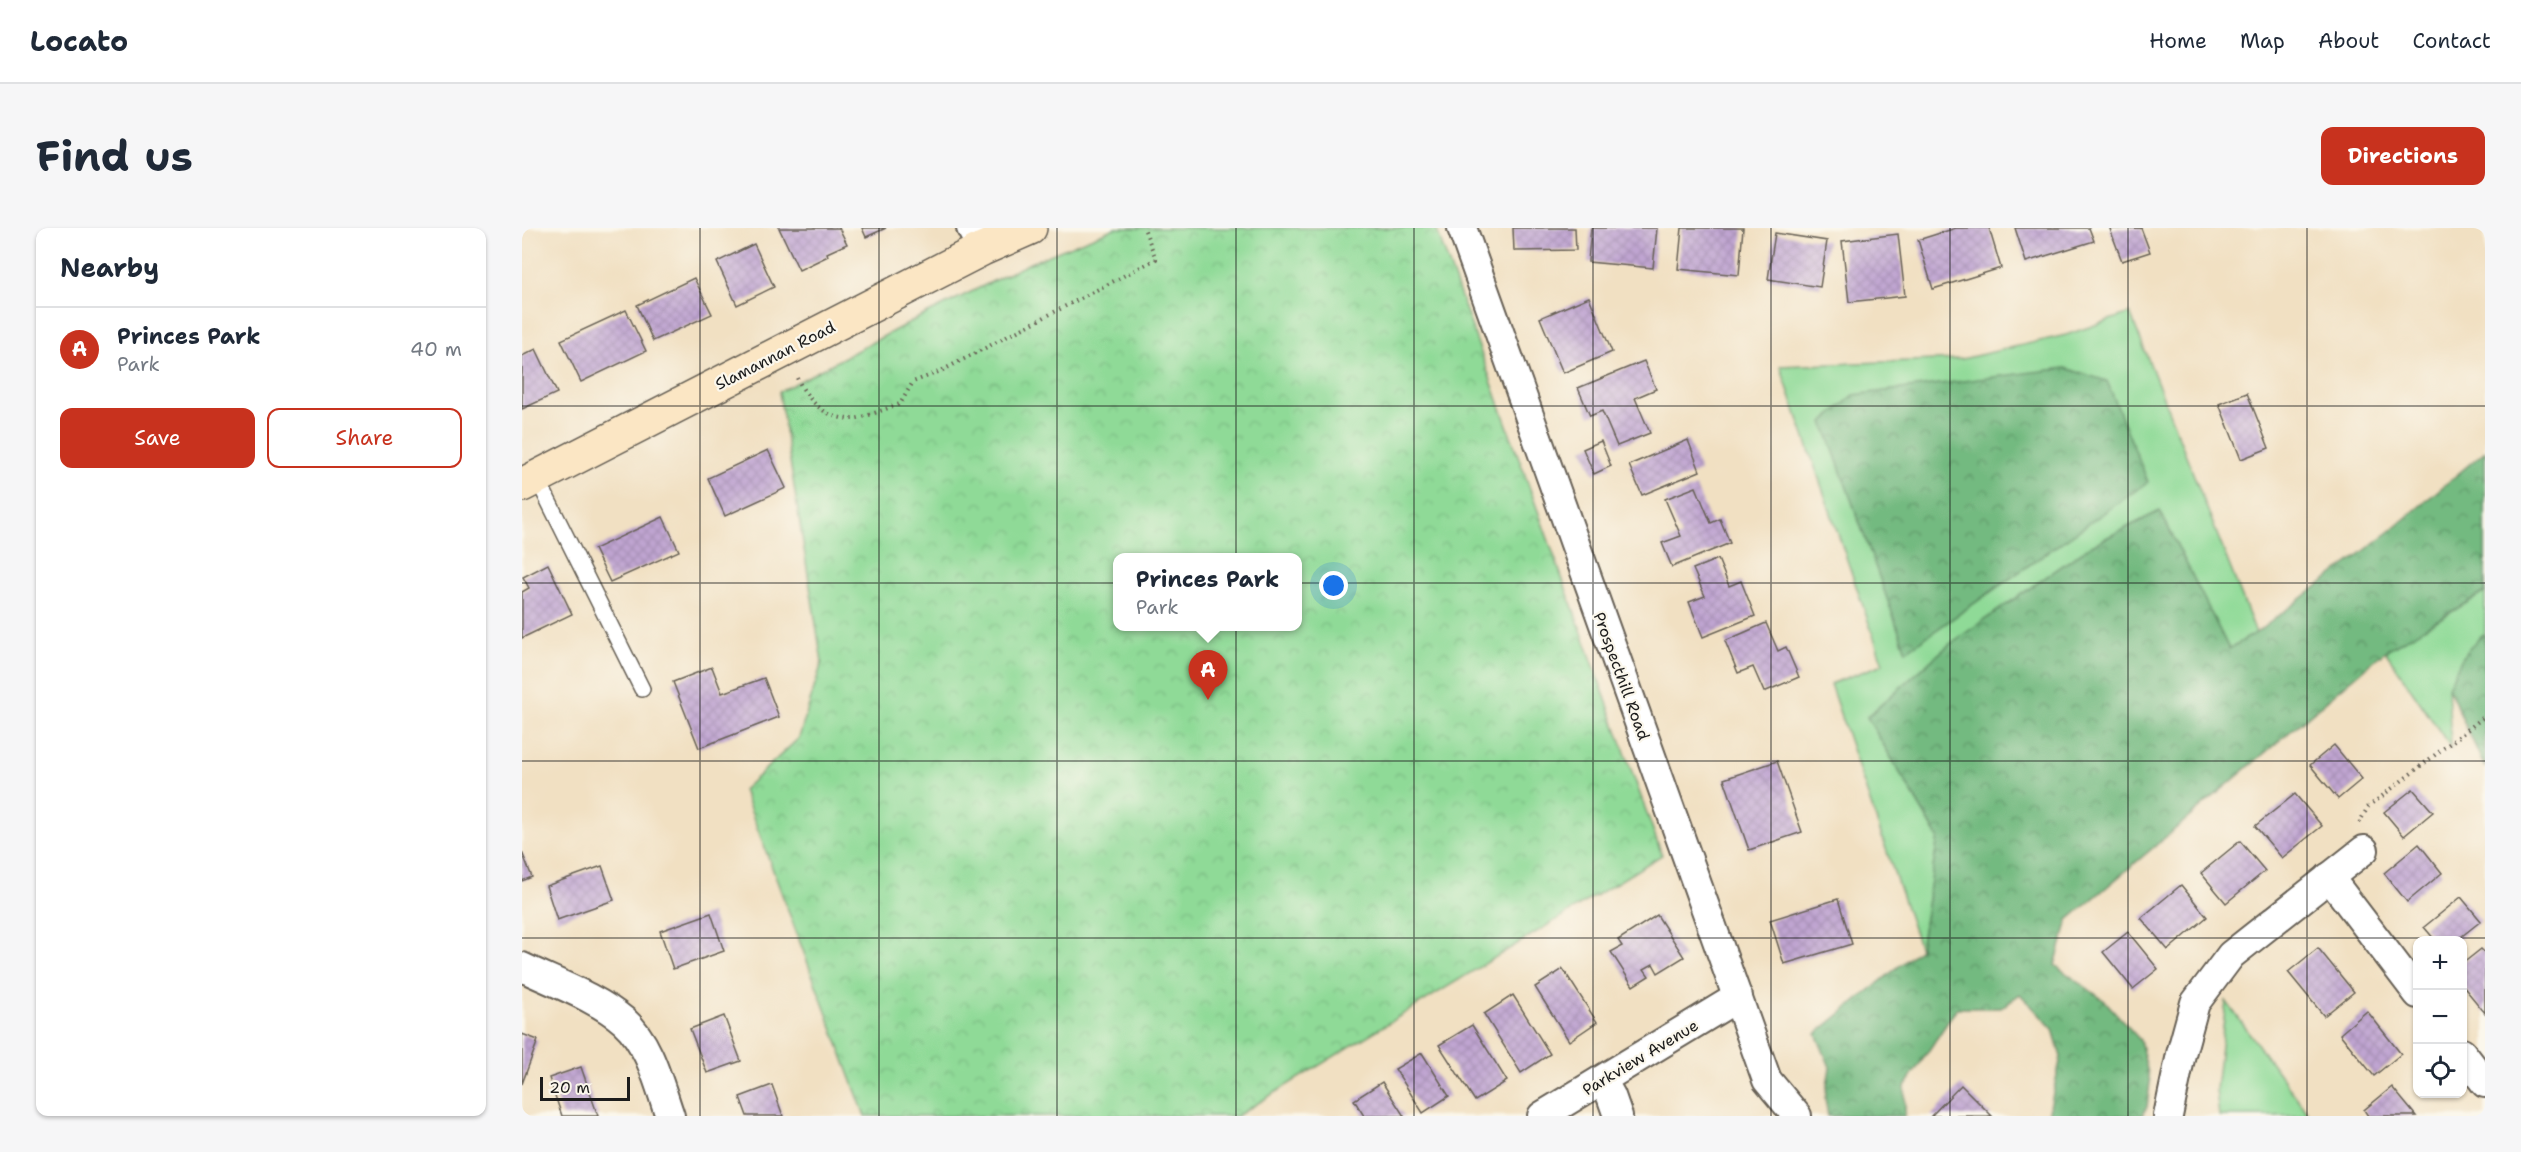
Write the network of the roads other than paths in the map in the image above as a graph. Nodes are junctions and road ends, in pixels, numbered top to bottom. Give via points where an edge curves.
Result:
1 (1030, 228) edge
2 (1462, 228) edge
3 (976, 238) edge
4 (529, 481) edge
5 (642, 689) dead end
6 (2364, 850) road end
7 (2329, 878) junction
8 (522, 967) edge
9 (2415, 990) edge
10 (1738, 997) junction
11 (2467, 1058) edge
12 (1602, 1080) junction
13 (2485, 1083) edge
14 (670, 1116) edge
15 (1542, 1116) edge
16 (1618, 1116) edge
17 (1797, 1116) edge
18 (2169, 1116) edge

1 - 3 main road, Slamannan Road
2 - 10 street, Prospecthill Road
3 - 4 main road, Slamannan Road via 784,350
4 - 5 lane
6 - 7 street
7 - 9 street
7 - 18 street via 2231,955 2195,1004
8 - 14 street via 597,1003 624,1022 652,1065
10 - 12 street, Parkview Avenue
10 - 17 street, Prospecthill Road via 1767,1080
11 - 13 street
12 - 15 street, Parkview Avenue
12 - 16 street

